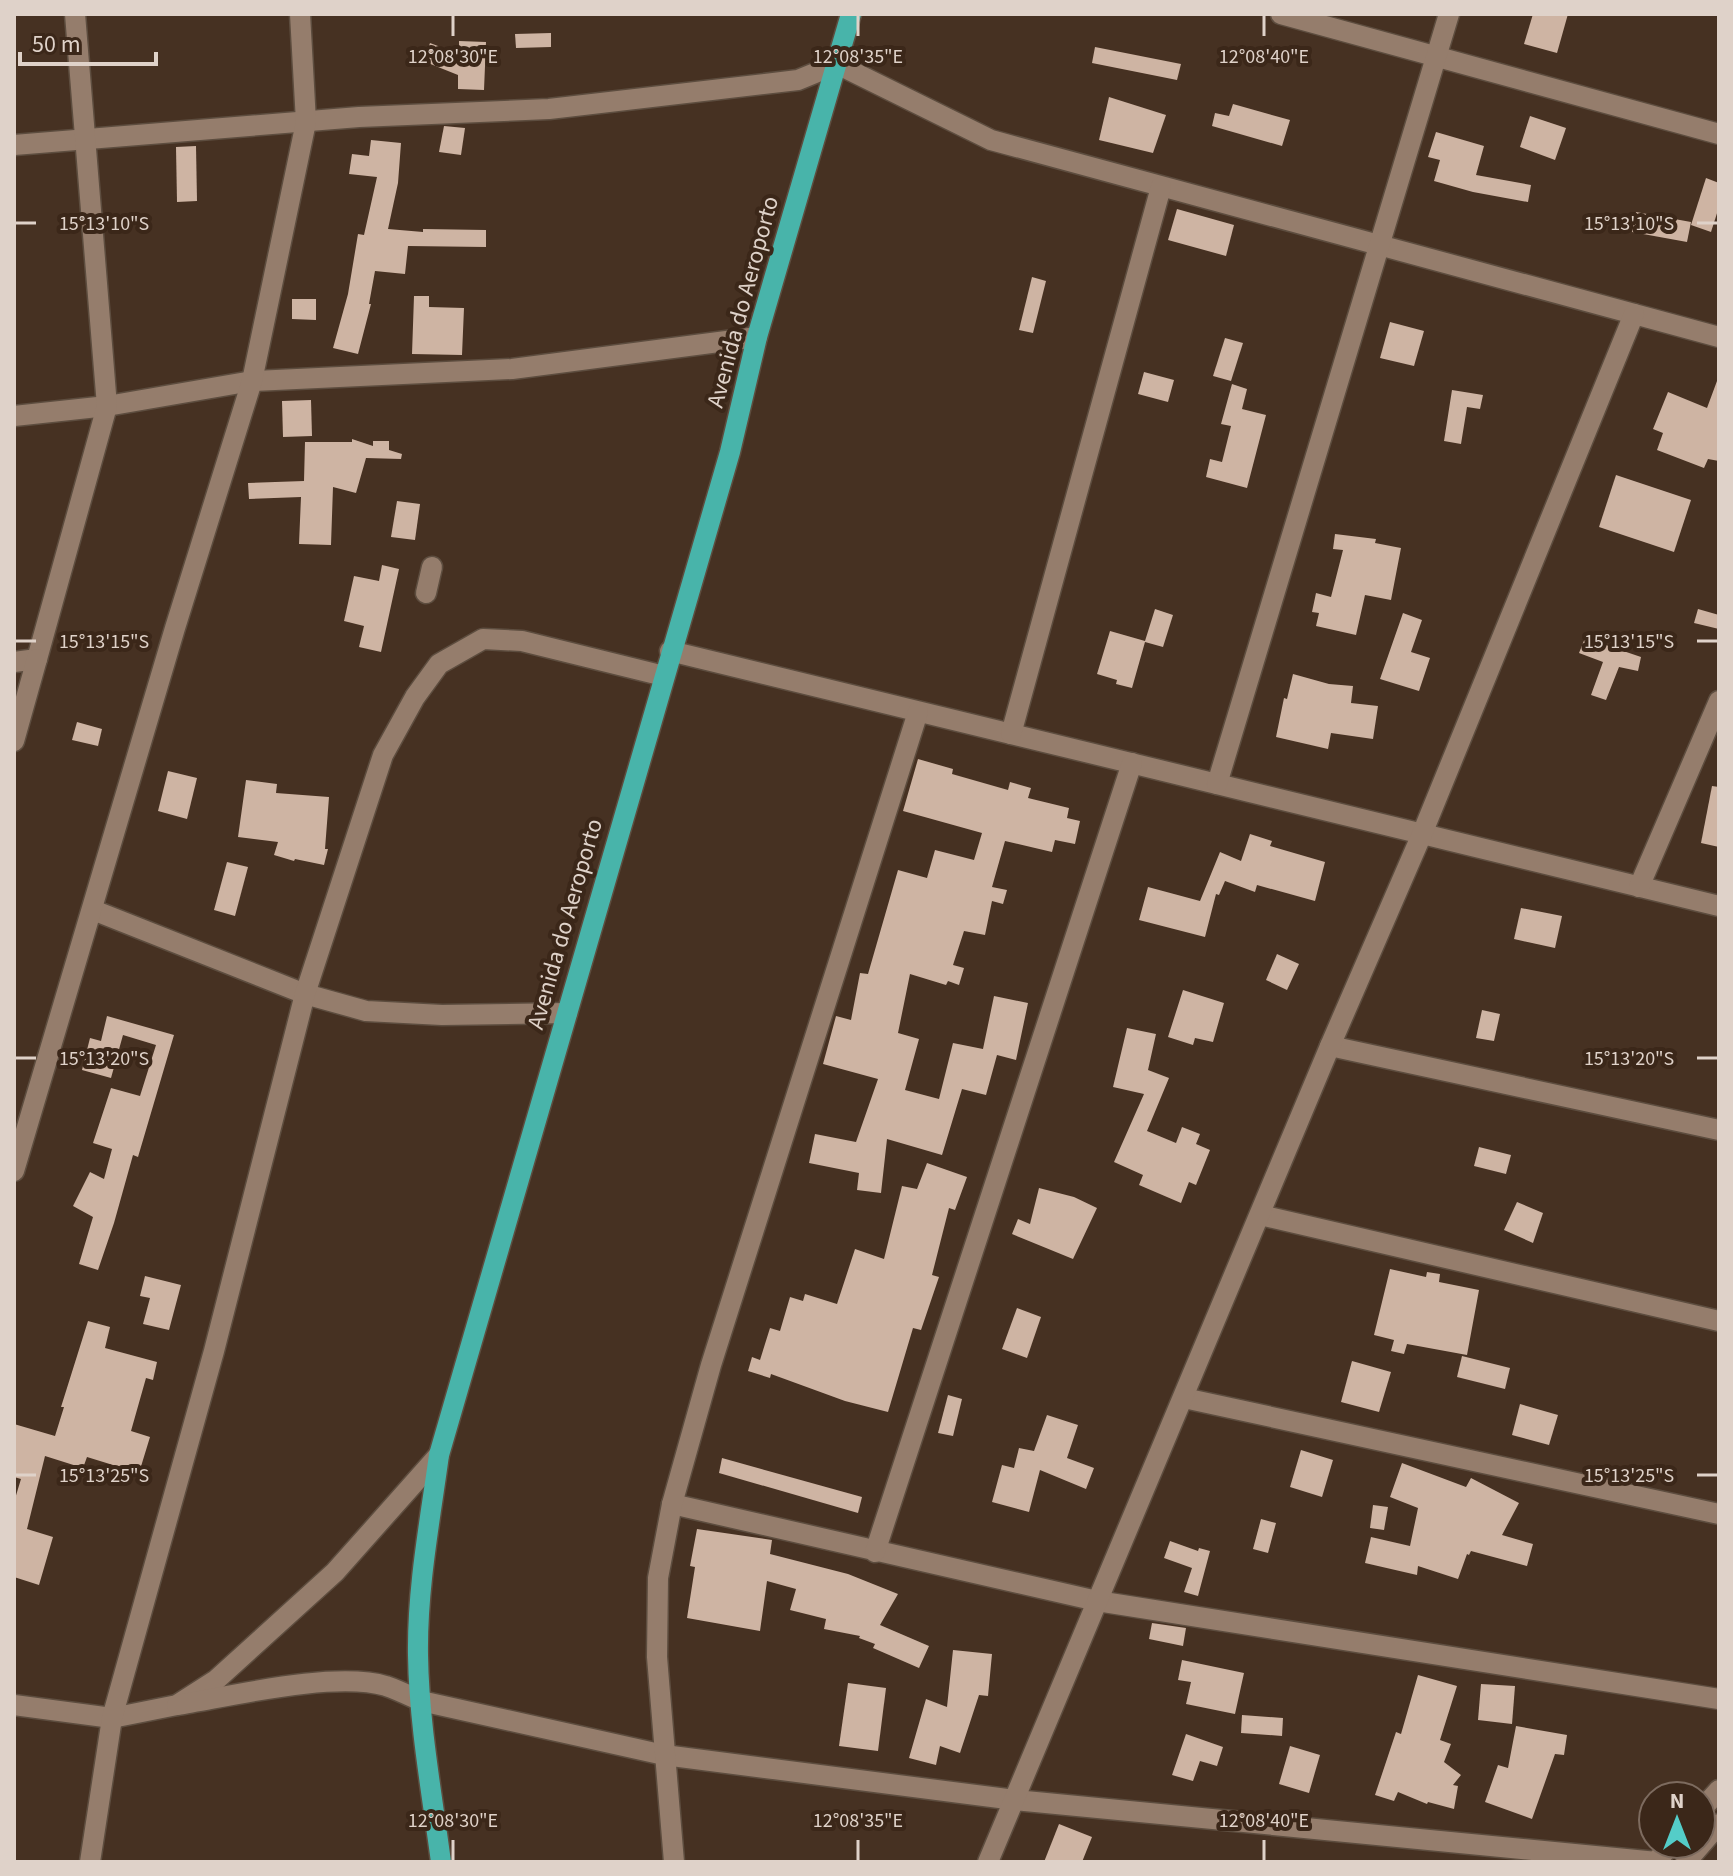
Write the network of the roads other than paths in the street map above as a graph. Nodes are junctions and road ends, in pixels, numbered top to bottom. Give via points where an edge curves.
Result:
1 (75, 14) edge
2 (851, 14) edge
3 (1281, 14) edge
4 (1449, 14) edge
5 (300, 15) edge
6 (1436, 56) junction
7 (837, 64) junction
8 (306, 122) junction
9 (1719, 134) edge
10 (87, 140) junction
11 (14, 145) edge
12 (1161, 187) junction
13 (1379, 246) junction
14 (1634, 314) junction
15 (757, 337) junction
16 (1719, 337) edge
17 (252, 381) junction
18 (107, 406) junction
19 (14, 416) edge
20 (432, 567) dead end
21 (426, 593) dead end
22 (670, 651) junction
23 (37, 659) junction
24 (14, 662) edge
25 (664, 676) junction
26 (1719, 701) edge
27 (918, 712) junction
28 (1011, 734) junction
29 (14, 741) edge
30 (1132, 763) junction
31 (1217, 784) junction
32 (1422, 834) junction
33 (1639, 887) junction
34 (1719, 906) edge
35 (93, 910) junction
36 (305, 994) junction
37 (567, 1013) junction
38 (1330, 1046) junction
39 (1719, 1130) edge
40 (14, 1171) edge
41 (1260, 1215) junction
42 (1719, 1321) edge
43 (1184, 1398) junction
44 (439, 1455) junction
45 (672, 1504) junction
46 (1719, 1514) edge
47 (875, 1552) junction
48 (1097, 1601) junction
49 (1719, 1699) edge
50 (421, 1701) junction
51 (14, 1705) edge
52 (177, 1705) junction
53 (112, 1718) junction
54 (664, 1755) junction
55 (1015, 1800) junction
56 (1719, 1824) edge
57 (90, 1862) edge
58 (441, 1862) edge
59 (674, 1862) edge
60 (988, 1862) edge
61 (1656, 1862) edge
62 (1686, 1862) edge

1 - 10 street
2 - 7 main road, Avenida do Aeroporto
3 - 6 street
4 - 6 street
5 - 8 street
6 - 9 street
6 - 13 street
7 - 8 street via 798,80 570,107
7 - 12 street via 991,140
7 - 15 main road, Avenida do Aeroporto
8 - 10 street
8 - 17 street
10 - 11 street
10 - 18 street
12 - 13 street
12 - 28 street
13 - 14 street
13 - 31 street
14 - 16 street
14 - 32 street
15 - 17 street via 512,369
15 - 22 main road, Avenida do Aeroporto via 730,452
17 - 18 street
17 - 35 street
18 - 19 street
18 - 23 street
20 - 21 street
22 - 25 main road, Avenida do Aeroporto
22 - 27 street
23 - 24 street
23 - 29 street
25 - 36 street via 522,641 483,639 439,664 383,755
25 - 37 main road, Avenida do Aeroporto
26 - 33 street
27 - 28 street
27 - 45 street
28 - 30 street
30 - 31 street
30 - 47 street
31 - 32 street
32 - 33 street
32 - 38 street
33 - 34 street
35 - 36 street
35 - 40 street
36 - 37 street via 366,1011
36 - 53 street via 214,1351
37 - 44 main road, Avenida do Aeroporto
38 - 39 street
38 - 41 street
41 - 42 street
41 - 43 street
43 - 46 street
43 - 48 street
44 - 50 main road, Avenida do Aeroporto via 420,1607
44 - 52 street via 335,1572 216,1680
45 - 47 street
45 - 54 street via 658,1578
47 - 48 street
48 - 49 street
48 - 55 street
50 - 52 street via 385,1686 351,1681
50 - 54 street
50 - 58 main road, Avenida do Aeroporto
51 - 53 street
52 - 53 street
53 - 57 street
54 - 55 street
54 - 59 street
55 - 60 street
55 - 61 street
56 - 62 street

